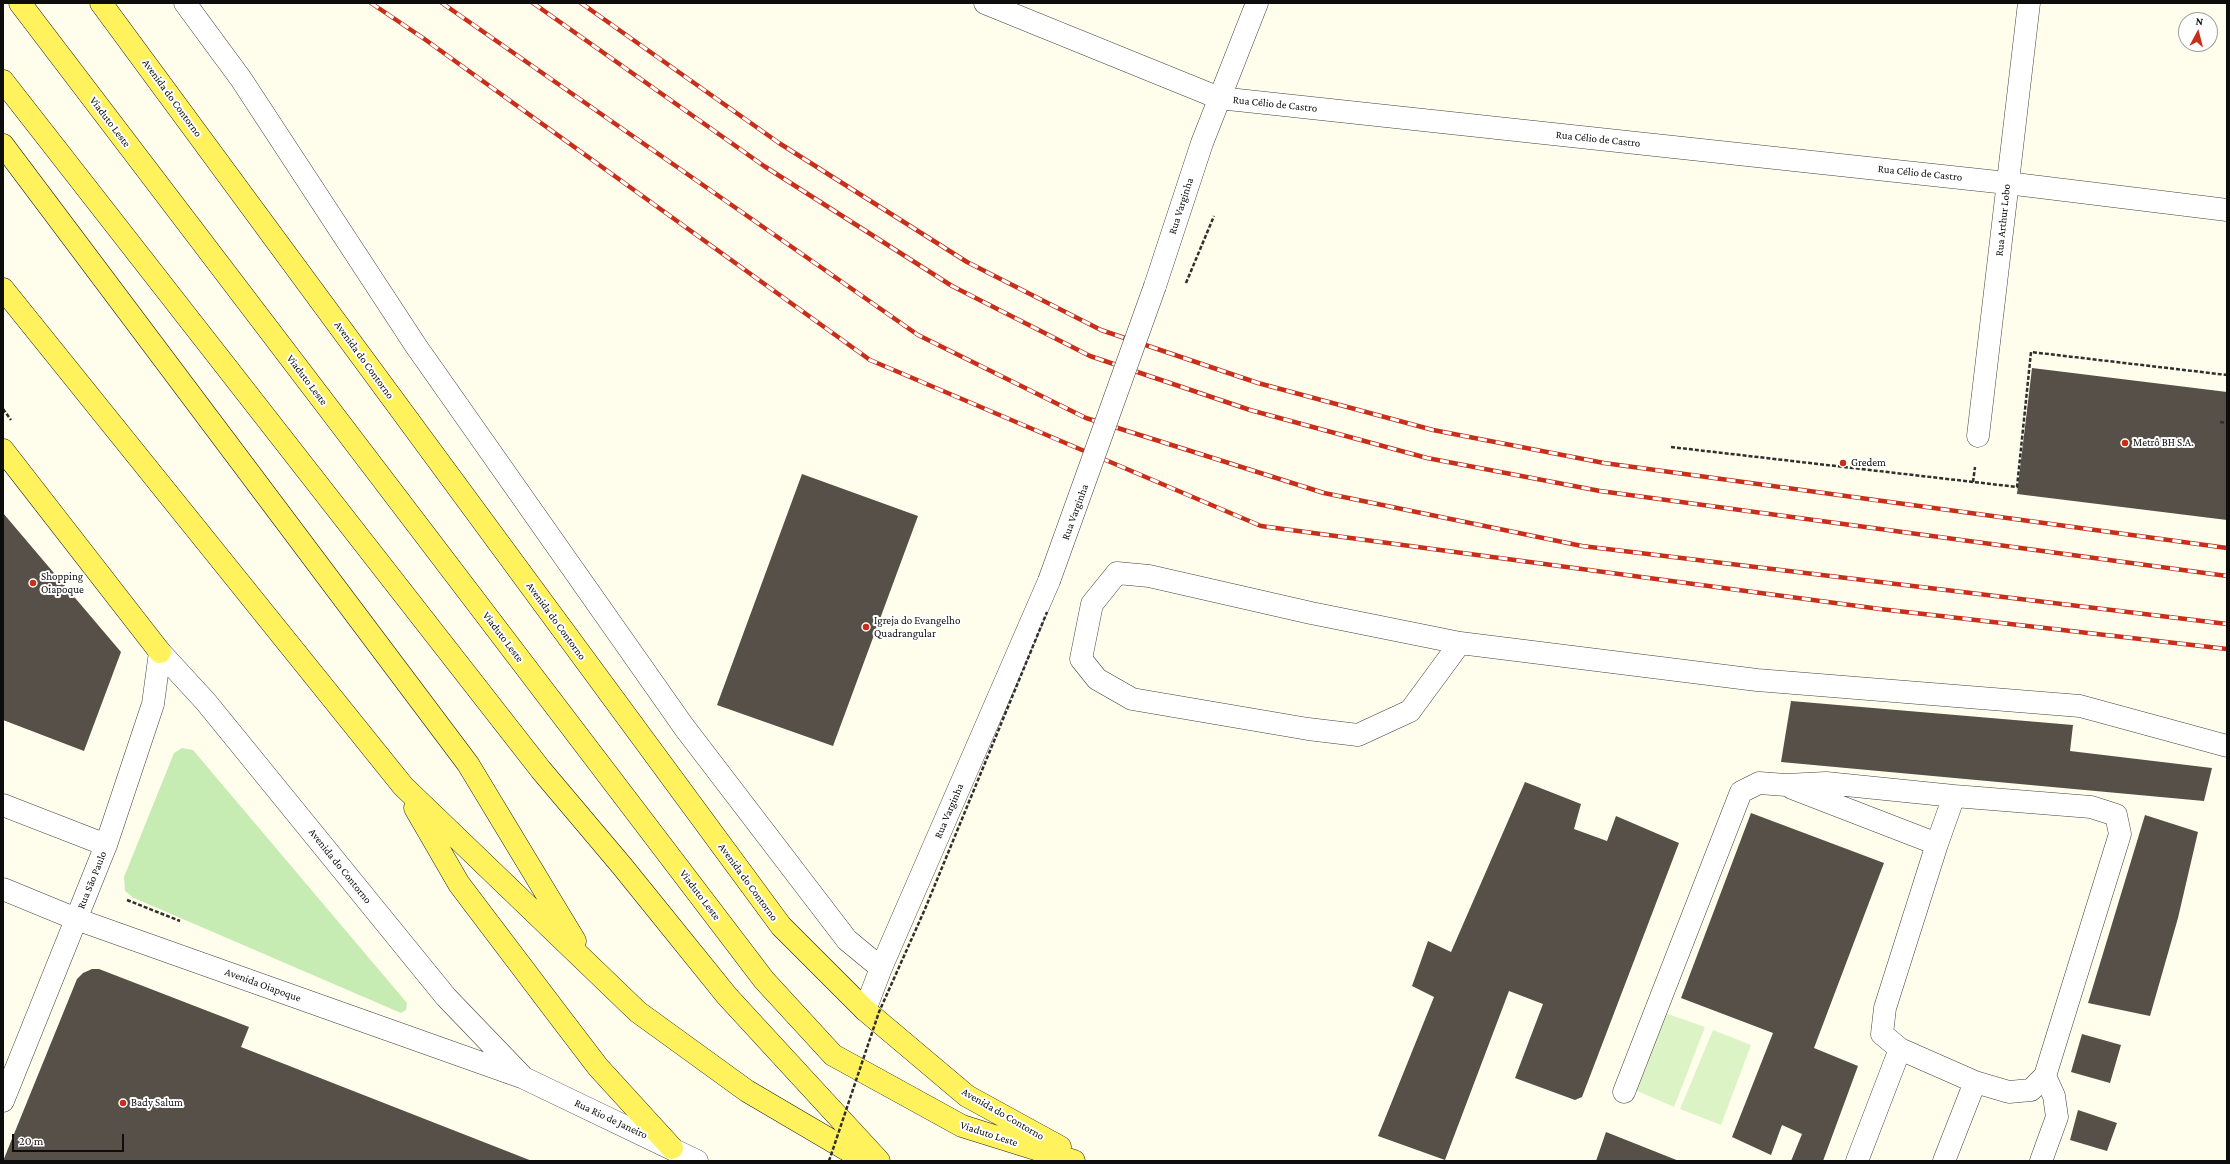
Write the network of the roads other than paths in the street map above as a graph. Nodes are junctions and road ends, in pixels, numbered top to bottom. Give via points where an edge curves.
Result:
1 (20, 3) edge
2 (101, 3) edge
3 (185, 3) edge
4 (985, 3) edge
5 (1257, 3) edge
6 (2029, 3) edge
7 (3, 81) edge
8 (1219, 98) junction
9 (3, 145) edge
10 (2007, 183) junction
11 (2227, 210) edge
12 (3, 289) edge
13 (1978, 436) dead end
14 (3, 450) edge
15 (1460, 643) junction
16 (160, 652) junction
17 (2227, 746) edge
18 (1786, 785) junction
19 (403, 786) junction
20 (1954, 796) junction
21 (3, 805) edge
22 (1937, 844) junction
23 (106, 845) junction
24 (3, 889) edge
25 (76, 919) junction
26 (590, 965) junction
27 (881, 968) junction
28 (865, 1010) junction
29 (1900, 1049) junction
30 (2045, 1076) junction
31 (524, 1078) junction
32 (1975, 1082) junction
33 (1624, 1092) dead end
34 (3, 1101) edge
35 (672, 1148) junction
36 (697, 1161) edge
37 (866, 1161) edge
38 (879, 1161) edge
39 (1074, 1161) edge
40 (1086, 1161) edge
41 (1858, 1161) edge
42 (1944, 1161) edge
43 (2041, 1161) edge

1 - 39 main road, Viaduto Leste via 764,980 833,1055 962,1126
2 - 28 main road, Avenida do Contorno via 781,926
3 - 27 street via 241,79 416,346 684,727 847,940
4 - 8 street, Rua Célio de Castro
5 - 8 street, Rua Varginha
6 - 10 street, Rua Arthur Lobo
7 - 38 main road via 540,770 727,996
8 - 10 street, Rua Célio de Castro
8 - 27 street, Rua Varginha, bridge via 1155,286 1049,581
9 - 26 main road via 468,764
10 - 11 street, Rua Célio de Castro
10 - 13 street, Rua Arthur Lobo
12 - 19 main road
14 - 16 main road
15 - 15 street via 1311,613 1149,576 1117,573 1092,604 1081,659 1097,679 1132,699 1358,735 1410,711
15 - 17 street via 1757,680 2080,706
16 - 23 street, Rua São Paulo via 153,704
16 - 31 street, Avenida do Contorno via 206,702 446,997
18 - 20 street via 1826,783
18 - 22 street
18 - 33 street via 1759,783 1741,792
19 - 26 main road
19 - 35 main road via 469,896 598,1067
20 - 22 street
20 - 30 street via 2091,807 2116,815 2120,834
21 - 23 street
22 - 29 street via 1885,1008 1882,1034
23 - 25 street, Rua São Paulo
24 - 25 street, Avenida Oiapoque
25 - 31 street, Avenida Oiapoque
25 - 34 street, Rua São Paulo
26 - 37 main road via 638,1012 746,1091
27 - 28 street, Rua Varginha
28 - 40 main road, Avenida do Contorno via 967,1096
29 - 32 street
29 - 41 street
30 - 32 street via 2031,1090 2009,1092
30 - 43 street via 2054,1096 2057,1117
31 - 35 street, Rua Rio de Janeiro
32 - 42 street
35 - 36 street, Rua Rio de Janeiro

